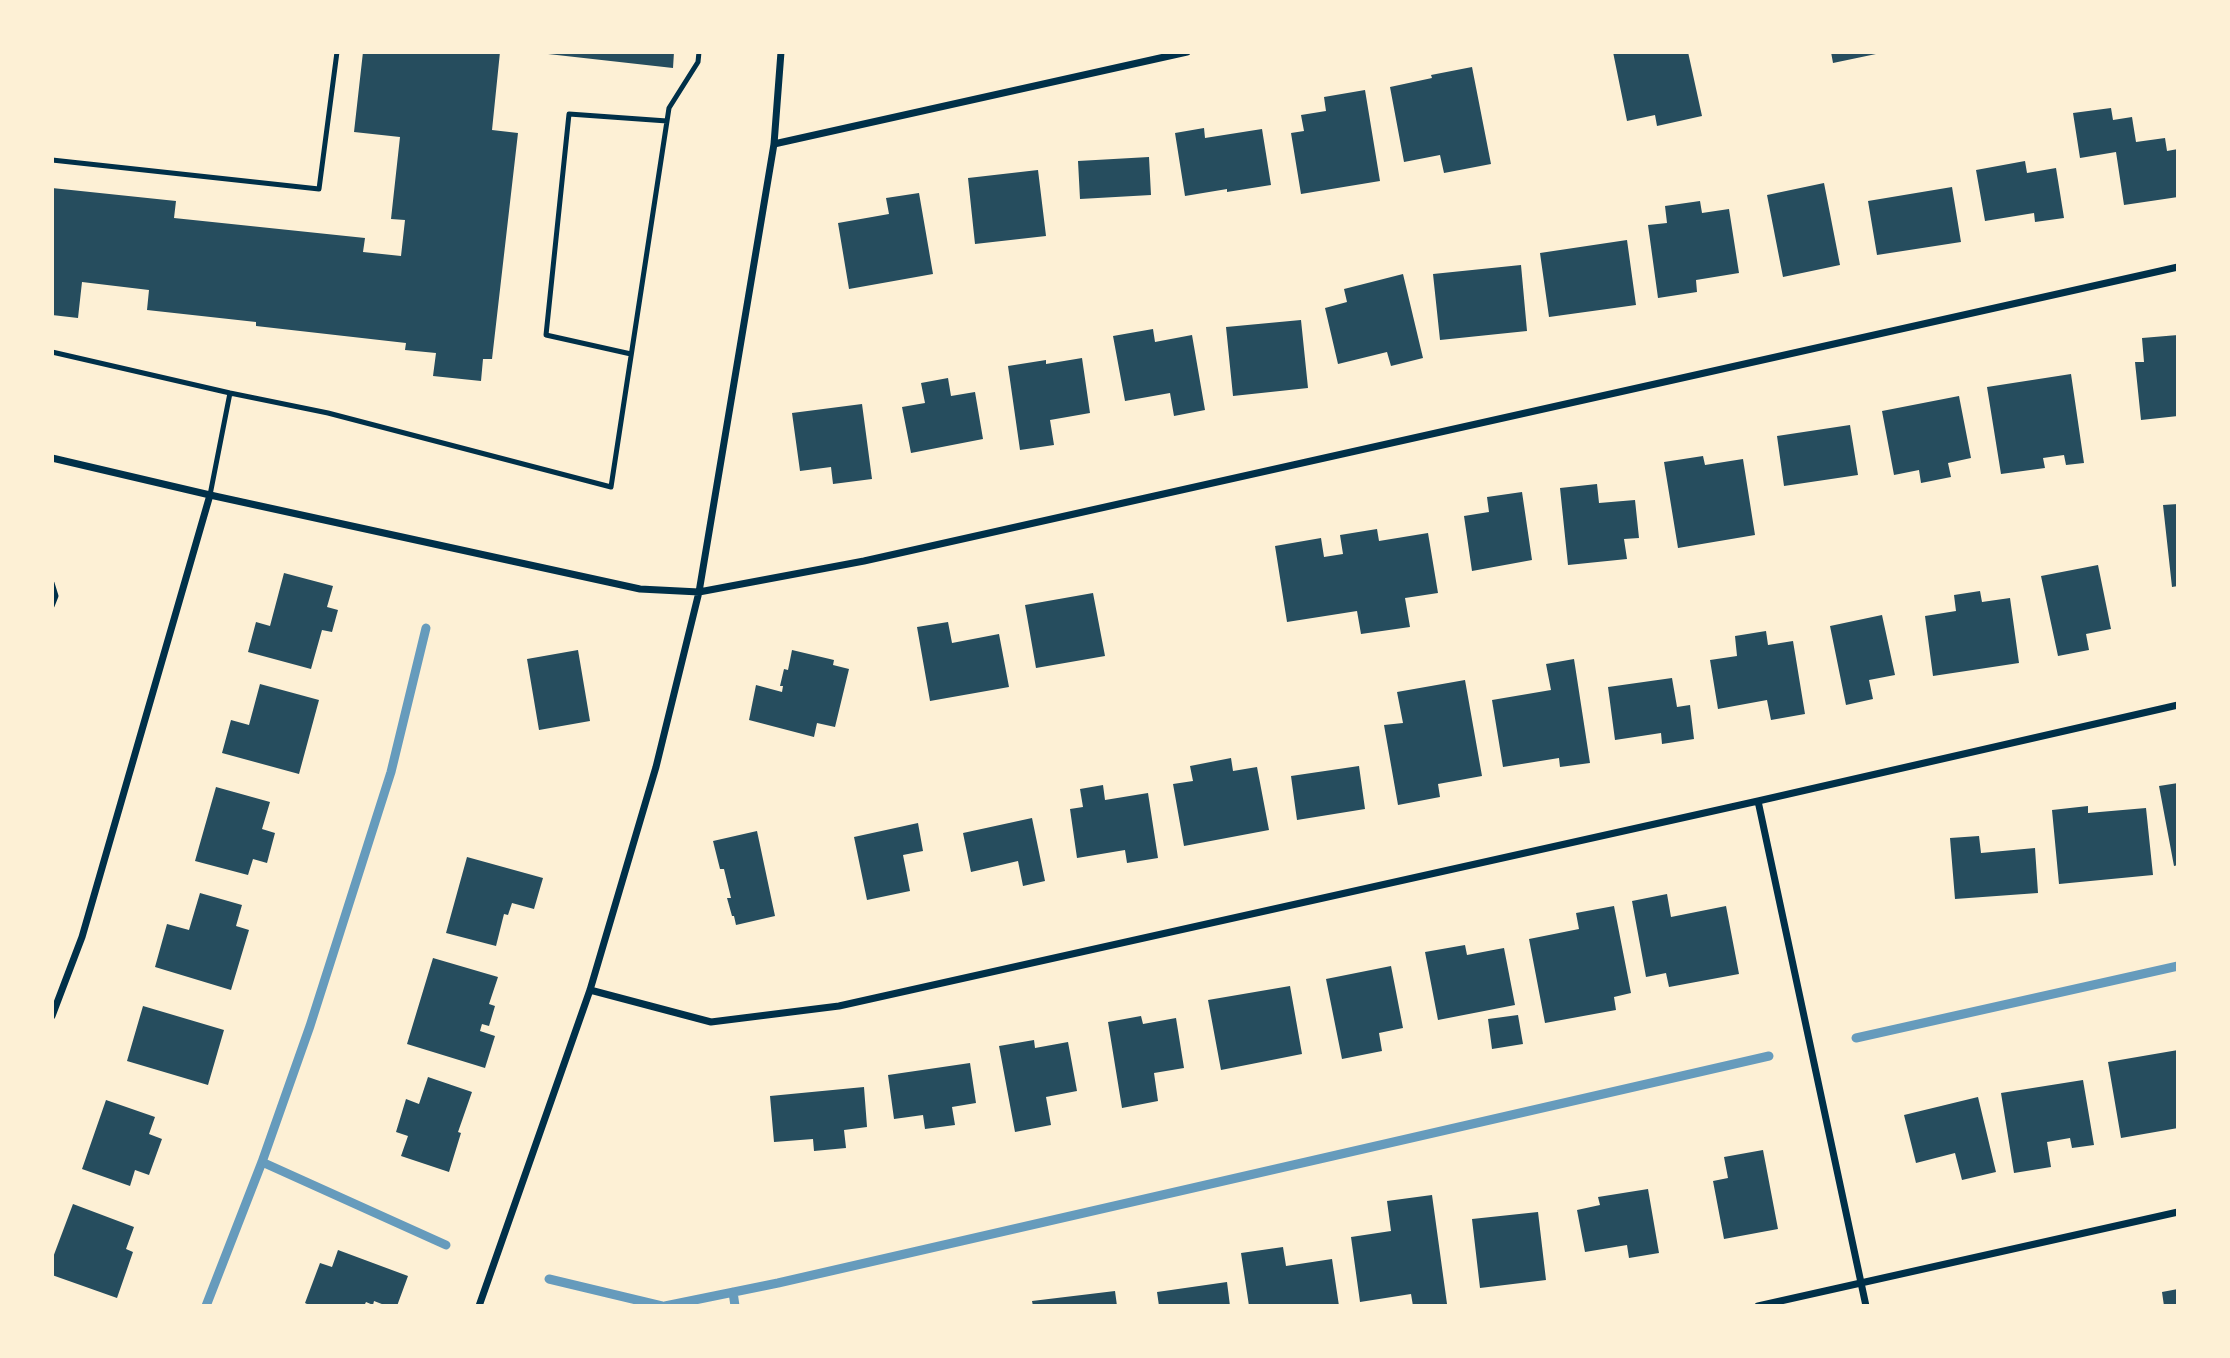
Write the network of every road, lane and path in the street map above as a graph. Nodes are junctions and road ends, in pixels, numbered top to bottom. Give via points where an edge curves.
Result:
1 (337, 52) edge
2 (699, 52) edge
3 (781, 52) edge
4 (1187, 52) edge
5 (667, 121) junction
6 (774, 144) junction
7 (52, 160) edge
8 (2178, 267) edge
9 (52, 352) edge
10 (631, 354) junction
11 (230, 393) junction
12 (52, 458) edge
13 (210, 495) junction
14 (52, 583) edge
15 (699, 592) junction
16 (52, 606) edge
17 (2178, 705) edge
18 (1758, 801) junction
19 (590, 990) junction
20 (52, 1016) edge
21 (2178, 1212) edge
22 (1861, 1281) junction
23 (479, 1306) edge
24 (1758, 1306) edge
25 (1866, 1306) edge

1 - 7 lane via 319,189
2 - 5 lane via 698,62 669,108
3 - 6 street
4 - 6 street
5 - 10 lane
5 - 10 lane via 569,114 546,335
6 - 15 street
8 - 15 street via 891,555
9 - 11 lane
10 - 11 lane via 611,487 328,413
11 - 13 lane
12 - 13 street
13 - 15 street via 640,589
13 - 20 street via 82,937
14 - 16 lane via 56,596
15 - 19 street via 656,767
17 - 18 street
18 - 19 street via 839,1006 711,1022
18 - 22 street
19 - 23 street
21 - 22 street
22 - 24 street
22 - 25 street

